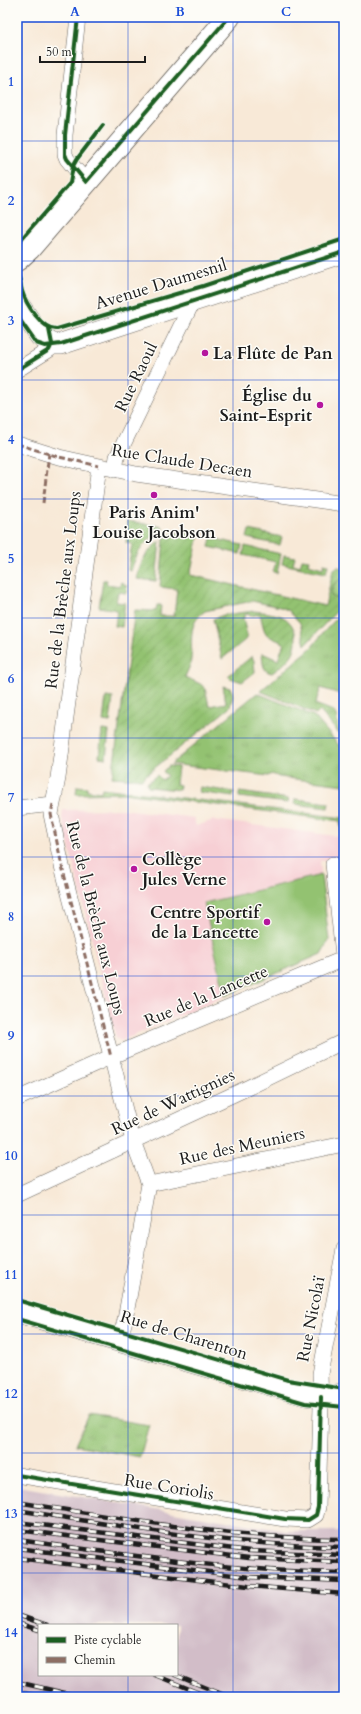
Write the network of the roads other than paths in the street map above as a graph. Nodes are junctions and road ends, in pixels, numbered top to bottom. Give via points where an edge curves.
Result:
1 (78, 17) edge
2 (229, 17) edge
3 (86, 182) junction
4 (344, 252) edge
5 (17, 260) edge
6 (194, 301) junction
7 (17, 302) edge
8 (52, 344) junction
9 (17, 370) edge
10 (17, 444) edge
11 (99, 466) junction
12 (115, 470) junction
13 (344, 504) edge
14 (52, 804) junction
15 (17, 808) edge
16 (333, 864) dead end
17 (344, 962) edge
18 (344, 1041) edge
19 (111, 1057) junction
20 (17, 1099) edge
21 (133, 1141) junction
22 (344, 1144) edge
23 (149, 1184) junction
24 (17, 1196) edge
25 (344, 1250) edge
26 (17, 1312) edge
27 (119, 1342) junction
28 (344, 1394) edge
29 (321, 1397) junction
30 (17, 1475) edge
31 (316, 1515) joint

1 - 3 street via 65,154
2 - 3 main road
3 - 5 main road
4 - 6 main road, Avenue Daumesnil
6 - 8 main road, Avenue Daumesnil via 61,344
6 - 12 street, Rue Raoul via 118,457
7 - 8 main road via 40,336
8 - 9 street via 48,350
10 - 11 street, Rue Claude Decaen
11 - 12 street, Rue Claude Decaen
11 - 14 street, Rue de la Brèche aux Loups via 58,778
12 - 13 street, Rue Claude Decaen
14 - 15 street
14 - 19 street, Rue de la Brèche aux Loups via 51,814 62,866
16 - 17 street
17 - 19 street, Rue de la Lancette
18 - 21 street, Rue de Wattignies
19 - 20 street, Rue de la Lancette
19 - 21 street, Rue de la Brèche aux Loups
21 - 23 street, Rue de la Brèche aux Loups
21 - 24 street, Rue de Wattignies
22 - 23 street, Rue des Meuniers
23 - 27 street
25 - 29 street, Rue Nicolaï via 320,1374
26 - 27 main road, Rue de Charenton
27 - 29 main road, Rue de Charenton via 305,1395
28 - 29 main road, Rue de Charenton
29 - 31 street, Rue Nicolaï
30 - 31 street, Rue Coriolis via 285,1519 308,1520

